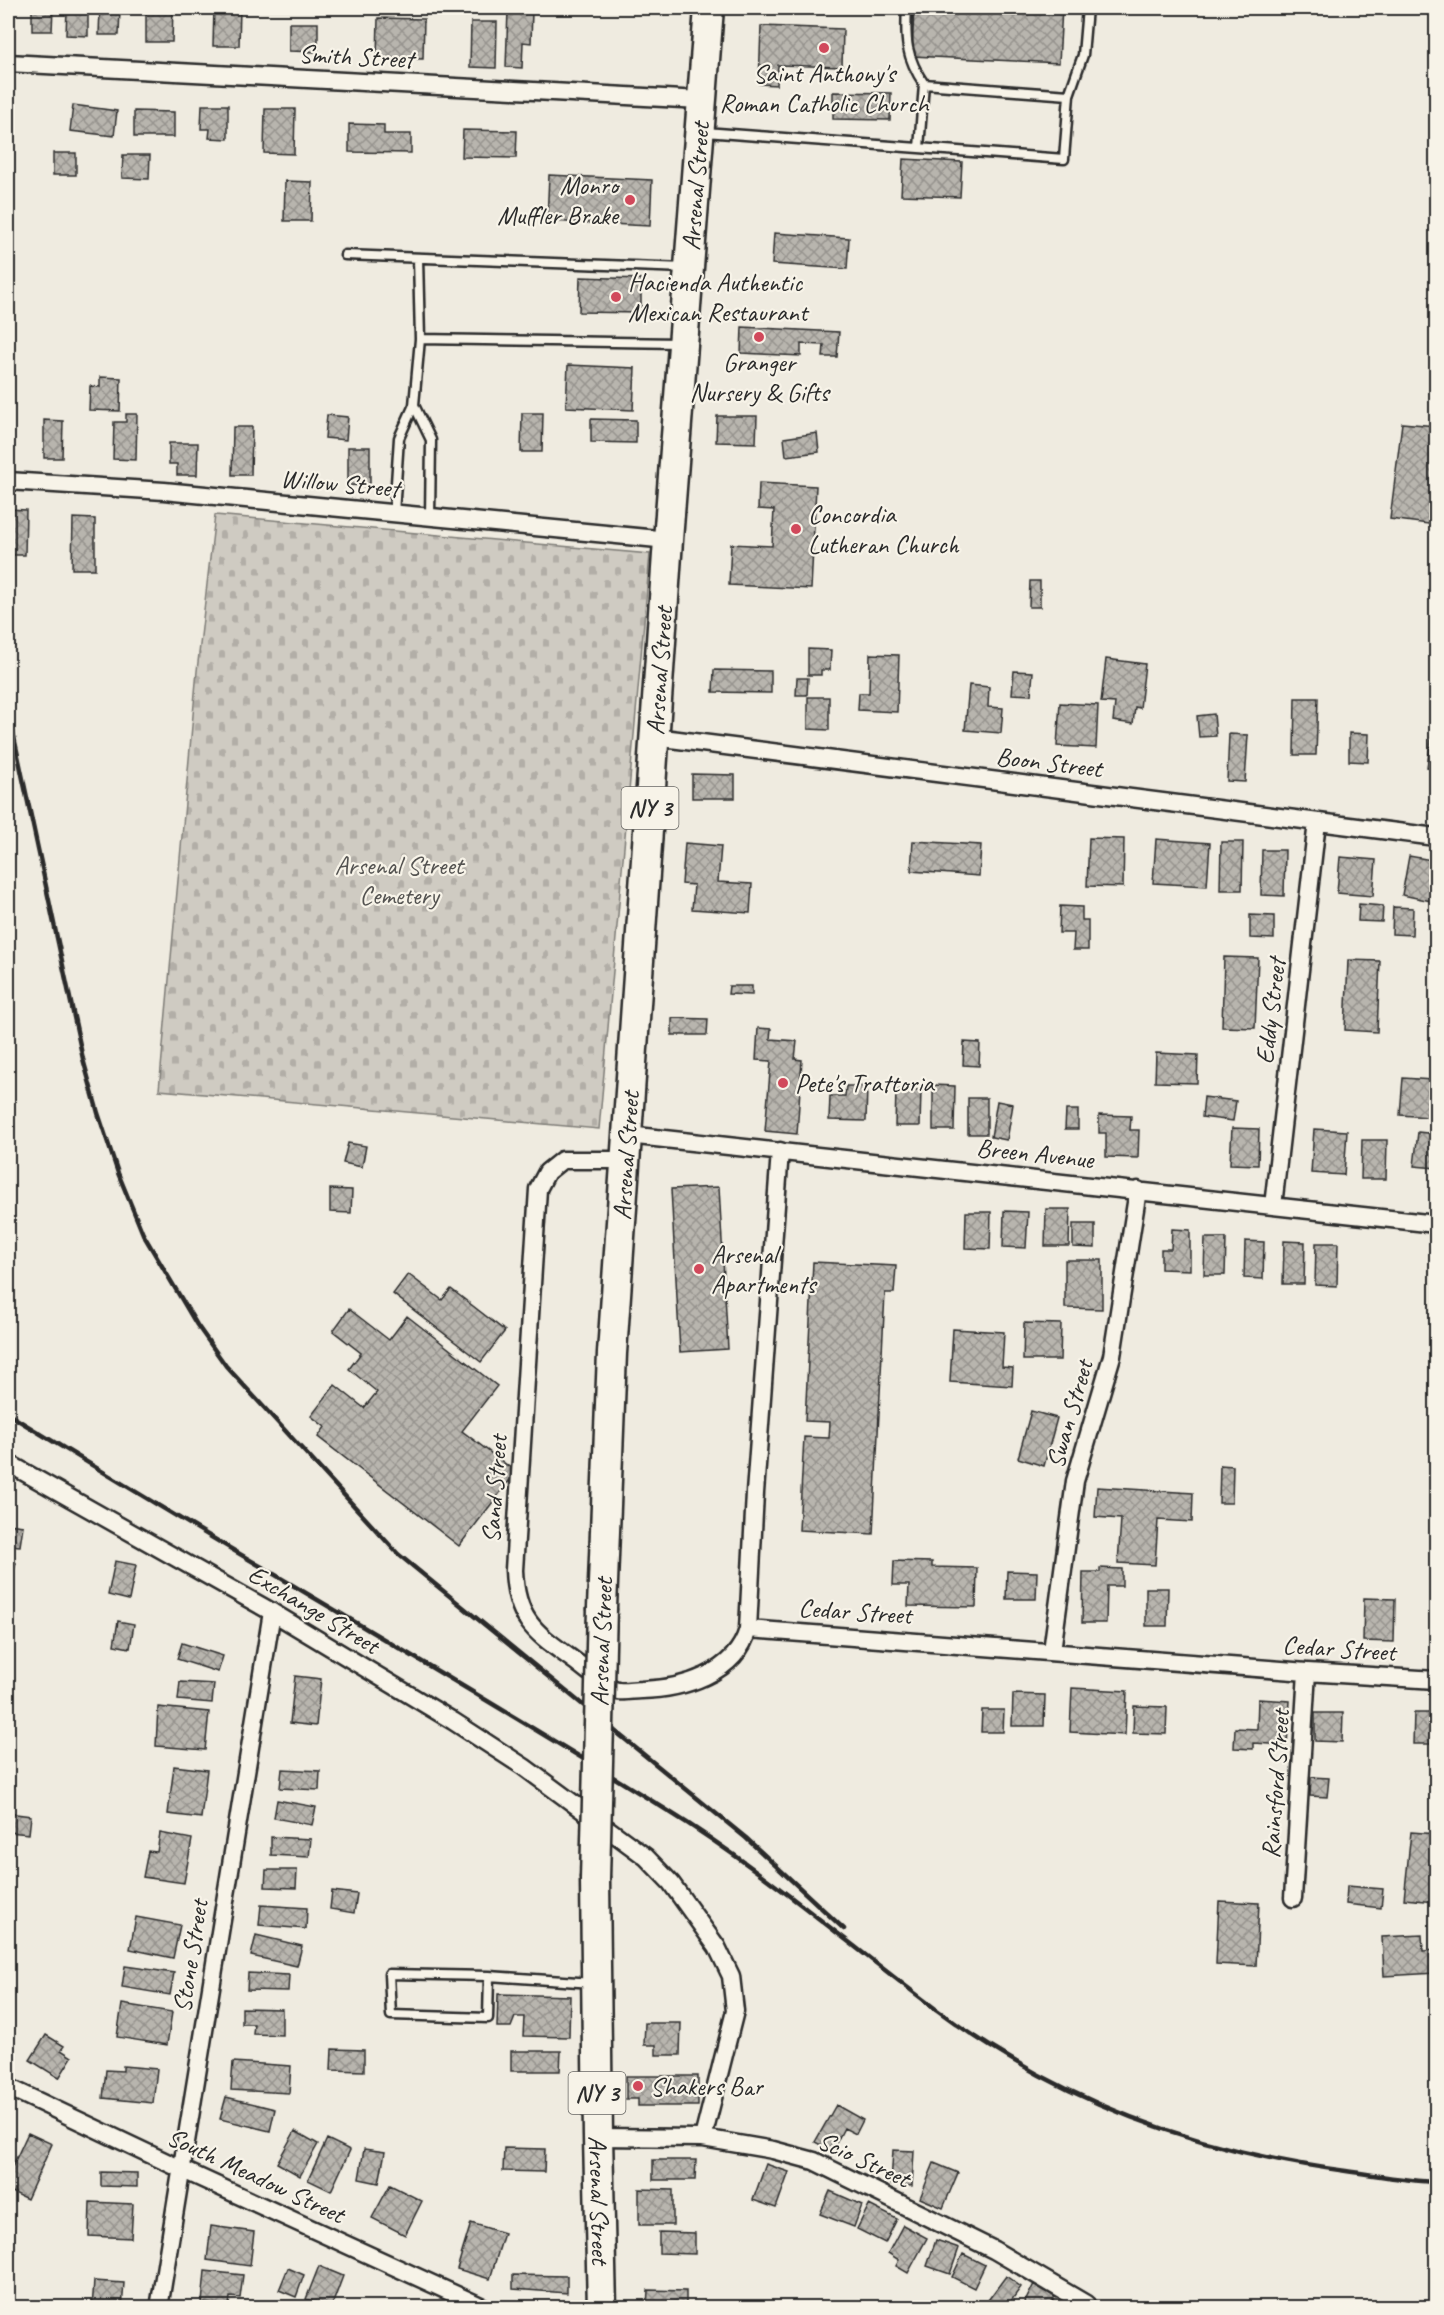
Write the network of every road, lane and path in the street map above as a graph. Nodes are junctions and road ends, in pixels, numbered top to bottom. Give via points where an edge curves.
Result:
1 (710, 8) edge
2 (907, 8) edge
3 (1087, 8) edge
4 (8, 63) edge
5 (924, 84) junction
6 (1069, 95) junction
7 (701, 100) junction
8 (699, 131) junction
9 (919, 148) junction
10 (345, 255) dead end
11 (418, 258) junction
12 (688, 268) junction
13 (420, 339) junction
14 (683, 343) junction
15 (414, 405) junction
16 (8, 481) edge
17 (394, 513) junction
18 (430, 517) junction
19 (668, 540) junction
20 (655, 737) junction
21 (1317, 822) junction
22 (1437, 837) edge
23 (627, 1147) junction
24 (780, 1151) junction
25 (1138, 1190) junction
26 (1274, 1206) junction
27 (1437, 1224) edge
28 (8, 1463) edge
29 (272, 1612) junction
30 (748, 1629) junction
31 (1052, 1651) junction
32 (1307, 1672) junction
33 (1437, 1680) edge
34 (1293, 1898) dead end
35 (489, 1976) junction
36 (596, 1983) junction
37 (8, 2086) edge
38 (598, 2137) junction
39 (703, 2138) junction
40 (182, 2169) junction
41 (1086, 2304) dead end
42 (159, 2307) edge
43 (485, 2307) edge
44 (602, 2307) edge

1 - 7 highway, Arsenal Street / NY 3
2 - 5 lane via 908,55
3 - 6 lane via 1083,55
4 - 7 street, Smith Street
5 - 6 lane
5 - 9 lane
6 - 9 lane via 1064,159
7 - 8 highway, Arsenal Street / NY 3
8 - 9 lane
8 - 12 highway, Arsenal Street / NY 3
10 - 11 lane
11 - 12 lane
11 - 13 lane
12 - 14 highway, Arsenal Street / NY 3
13 - 14 lane
13 - 15 lane
14 - 19 highway, Arsenal Street / NY 3
15 - 17 lane via 399,438
15 - 18 lane via 431,440
16 - 17 street, Willow Street
17 - 18 street, Willow Street
18 - 19 street, Willow Street
19 - 20 highway, Arsenal Street / NY 3
20 - 21 street, Boon Street
20 - 23 highway, Arsenal Street / NY 3
21 - 22 street, Boon Street
21 - 26 street, Eddy Street
23 - 24 street, Breen Avenue
23 - 30 street, Sand Street via 562,1160 548,1172 538,1189 515,1591 521,1613 538,1634 615,1691 660,1690 702,1679 735,1656
23 - 36 highway, Arsenal Street / NY 3, bridge via 612,1353 602,1608
24 - 25 street, Breen Avenue
24 - 30 street
25 - 26 street, Breen Avenue
25 - 31 street, Swan Street via 1112,1356 1075,1481
26 - 27 street, Breen Avenue
28 - 29 street, Exchange Street
29 - 39 street, Exchange Street via 524,1767 646,1857 671,1883 717,1947 730,1976 735,2011
29 - 40 street, Stone Street
30 - 31 street, Cedar Street
31 - 32 street, Cedar Street
32 - 33 street, Cedar Street
32 - 34 street, Rainsford Street
35 - 35 lane via 489,2018 391,2015 389,1974
35 - 36 lane
36 - 38 highway, Arsenal Street / NY 3
37 - 40 street, South Meadow Street
38 - 39 street, Scio Street
38 - 44 highway, Arsenal Street / NY 3
39 - 41 street, Scio Street via 813,2161 994,2250
40 - 42 street, Stone Street
40 - 43 street, South Meadow Street

